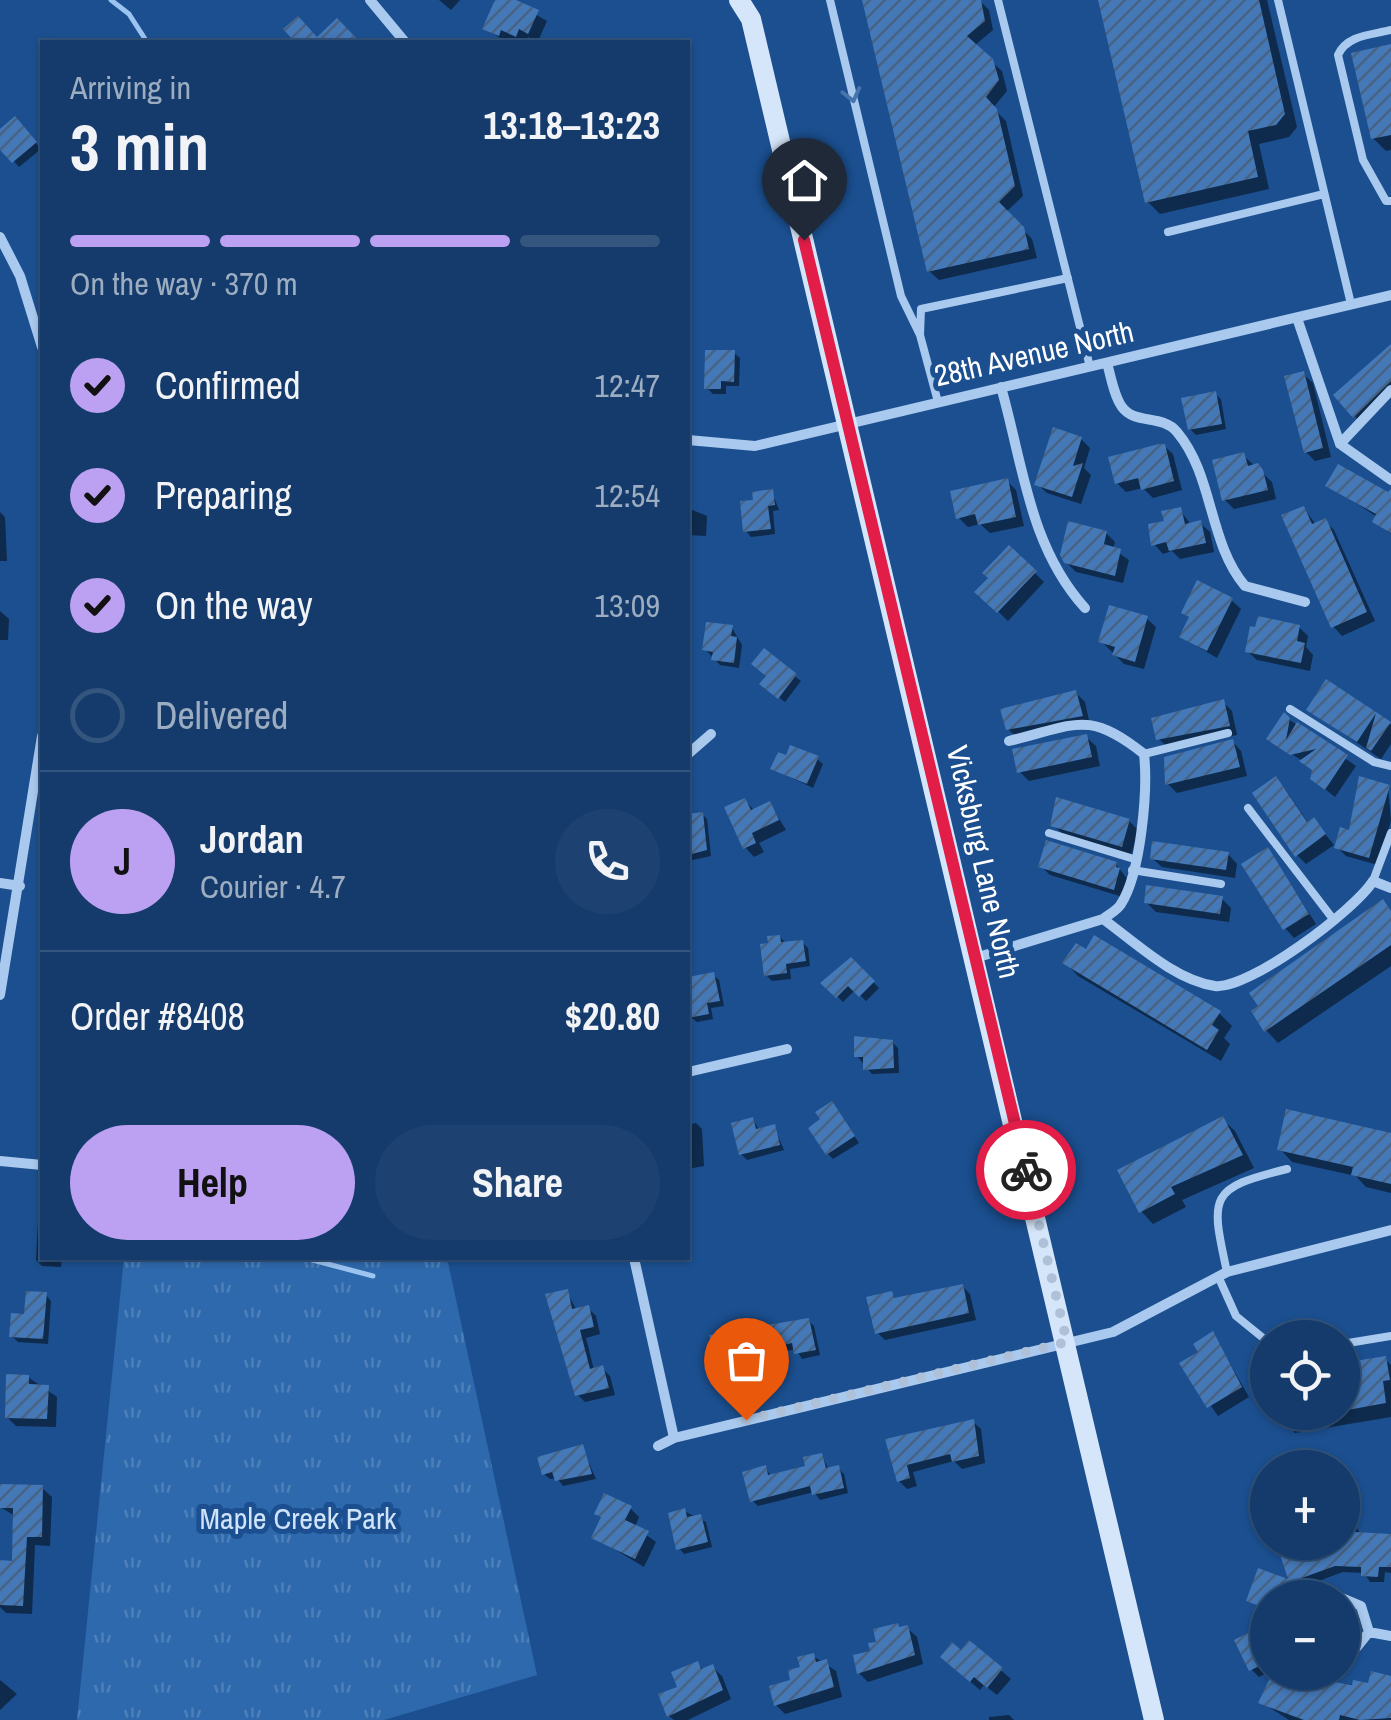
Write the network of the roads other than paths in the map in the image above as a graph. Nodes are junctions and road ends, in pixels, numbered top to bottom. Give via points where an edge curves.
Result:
1 (370, 0) edge
2 (740, 0) edge
3 (830, 0) edge
4 (998, 0) edge
5 (1278, 0) edge
6 (752, 10) edge
7 (1391, 30) edge
8 (403, 40) edge
9 (1324, 194) junction
10 (1391, 201) edge
11 (1168, 232) dead end
12 (0, 237) edge
13 (1068, 278) junction
14 (1391, 295) edge
15 (1350, 304) junction
16 (1297, 318) junction
17 (920, 334) junction
18 (40, 339) edge
19 (1107, 363) junction
20 (1090, 367) junction
21 (1000, 387) junction
22 (1391, 390) edge
23 (938, 402) junction
24 (849, 423) junction
25 (690, 440) edge
26 (1340, 444) junction
27 (1391, 480) edge
28 (1305, 602) dead end
29 (1085, 608) dead end
30 (1290, 709) dead end
31 (711, 734) dead end
32 (1228, 734) dead end
33 (1010, 741) dead end
34 (40, 750) edge
35 (690, 752) edge
36 (1144, 754) junction
37 (1391, 766) edge
38 (1248, 808) dead end
39 (1050, 833) dead end
40 (1391, 833) edge
41 (1133, 865) junction
42 (1373, 881) junction
43 (0, 883) edge
44 (1221, 884) dead end
45 (20, 886) junction
46 (1391, 888) edge
47 (1102, 919) junction
48 (1333, 919) junction
49 (975, 958) junction
50 (0, 994) edge
51 (788, 1049) dead end
52 (690, 1072) edge
53 (0, 1162) edge
54 (40, 1164) edge
55 (1287, 1169) dead end
56 (1391, 1230) edge
57 (634, 1260) edge
58 (1223, 1274) junction
59 (1250, 1327) edge
60 (1391, 1336) edge
61 (1360, 1341) edge
62 (1067, 1342) junction
63 (674, 1438) junction
64 (658, 1446) dead end
65 (1360, 1606) edge
66 (1369, 1632) junction
67 (1391, 1636) edge
68 (1360, 1642) edge
69 (1154, 1720) edge

1 - 8 street
2 - 6 main road, Vicksburg Lane North
3 -> 17 lane via 901,296
4 - 13 lane
5 - 9 lane
6 - 24 main road, Vicksburg Lane North
7 - 10 lane via 1343,44 1338,67 1363,160
9 - 11 lane
9 - 15 lane
12 - 18 street
13 - 17 lane via 920,309
13 - 20 lane
14 - 15 street, 28th Avenue North
15 - 16 street, 28th Avenue North
16 - 19 street, 28th Avenue North
16 - 26 street
17 - 23 lane
19 - 20 street, 28th Avenue North
19 - 28 street via 1129,414 1177,432 1207,491 1236,575 1256,590
20 - 21 street, 28th Avenue North
21 - 23 street, 28th Avenue North
21 - 29 street via 1035,520 1056,573
22 - 26 street
23 - 24 street, 28th Avenue North
24 - 25 street, 28th Avenue North via 754,446
24 - 49 main road, Vicksburg Lane North
26 - 27 street
30 - 37 lane
31 - 35 street
32 - 36 lane
33 - 36 street via 1088,723 1114,730
34 - 45 street
36 - 41 street via 1148,782
38 - 48 lane
39 - 41 lane
40 - 42 lane
41 - 44 lane
41 - 47 street via 1120,908
42 - 46 street
42 - 48 street
43 - 45 street
45 - 50 street
47 - 48 street via 1168,966 1214,986 1234,985
47 - 49 street
49 - 62 main road, Vicksburg Lane North
51 - 52 street
53 - 54 street
55 - 58 lane via 1234,1182 1220,1198
56 - 58 street
57 - 63 street
58 - 59 lane via 1236,1316
58 - 62 street via 1138,1323
60 - 61 lane
62 - 63 street
62 - 69 main road, Vicksburg Lane North
63 - 64 street
65 - 66 street
66 - 67 street
66 - 68 street

